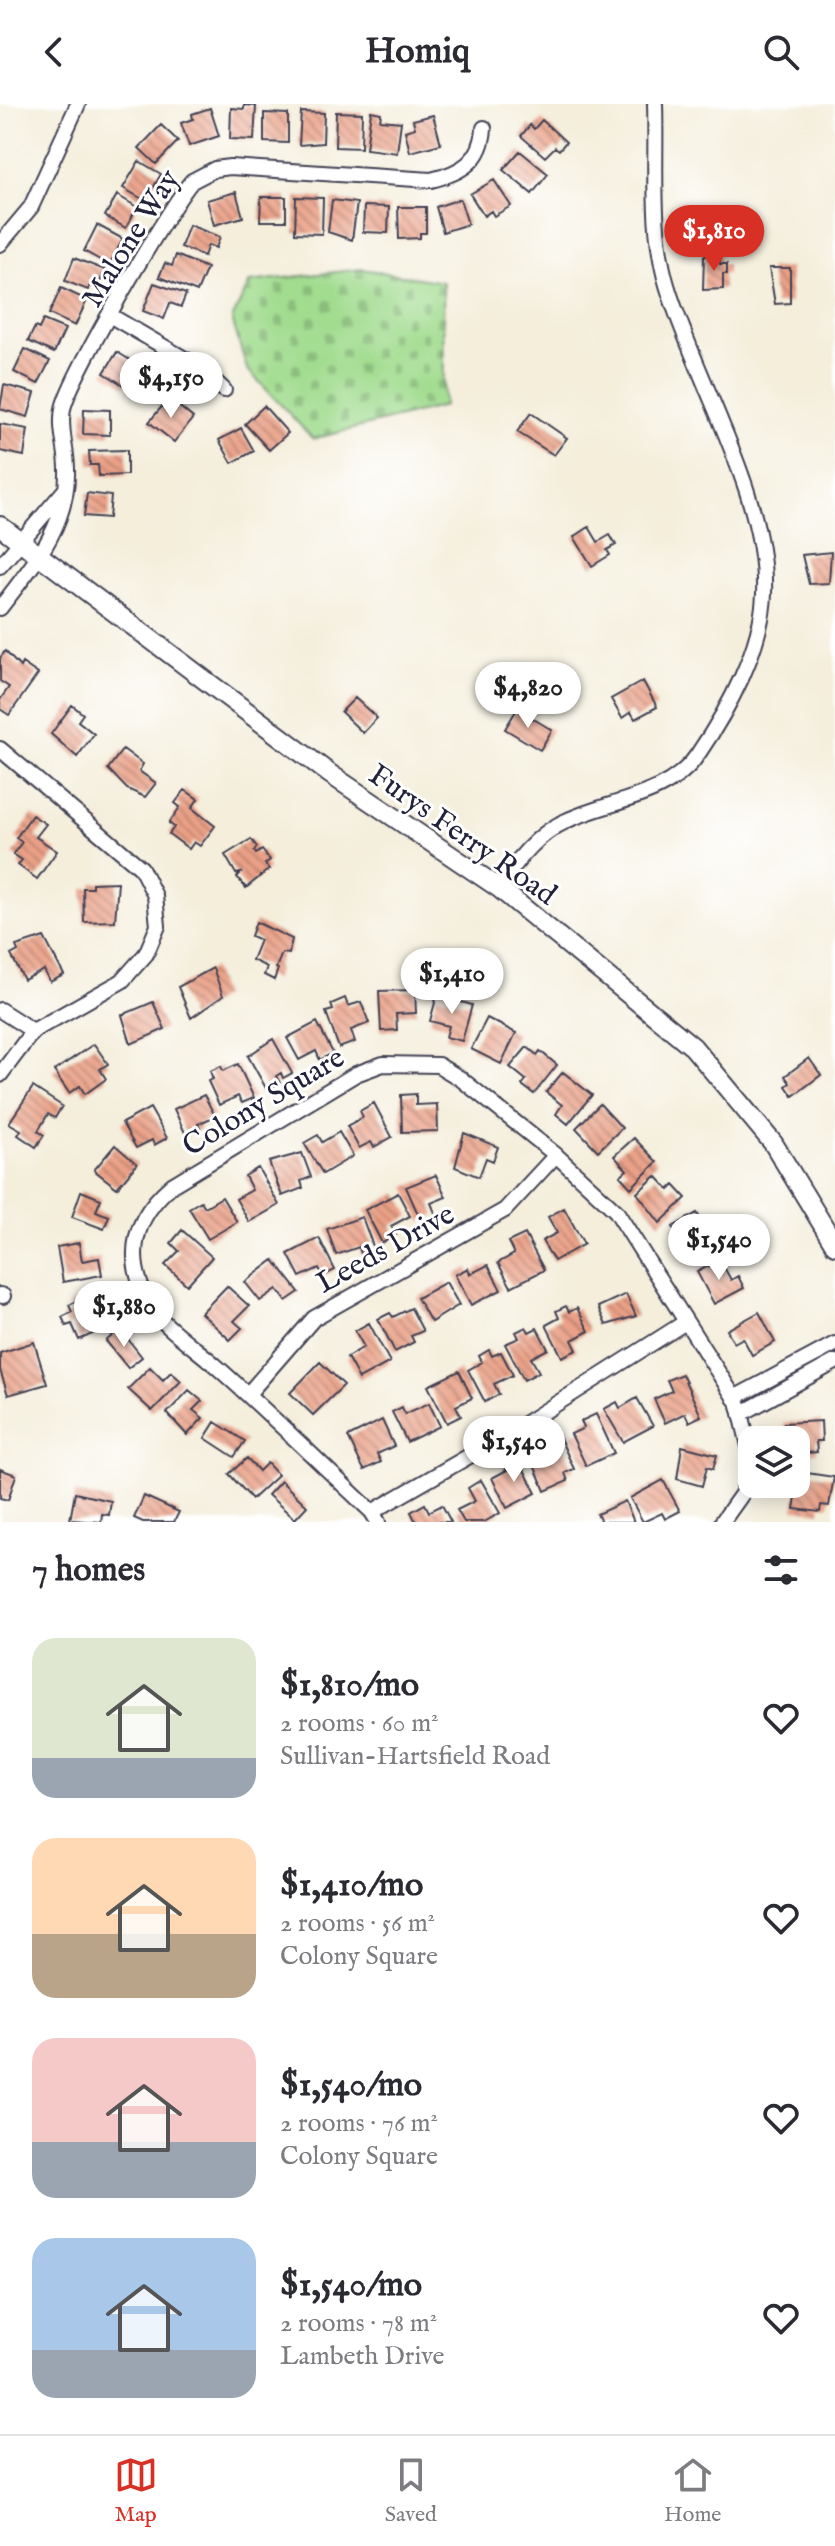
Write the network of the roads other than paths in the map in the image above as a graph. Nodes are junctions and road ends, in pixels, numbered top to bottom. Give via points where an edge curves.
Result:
1 (78, 104) edge
2 (655, 104) edge
3 (484, 128) dead end
4 (0, 244) edge
5 (111, 316) junction
6 (224, 390) dead end
7 (65, 489) junction
8 (0, 526) edge
9 (19, 540) junction
10 (41, 554) junction
11 (0, 566) edge
12 (0, 608) edge
13 (0, 749) edge
14 (499, 888) junction
15 (0, 1010) edge
16 (33, 1031) junction
17 (0, 1075) edge
18 (556, 1155) junction
19 (835, 1245) edge
20 (684, 1323) junction
21 (835, 1344) edge
22 (835, 1362) edge
23 (248, 1394) junction
24 (734, 1398) junction
25 (741, 1414) junction
26 (375, 1517) edge
27 (722, 1522) edge

1 - 4 street via 31,207
2 - 14 street via 665,280 739,472 762,549 764,596 752,652 697,757 672,782 564,821 518,858
3 - 5 street, Malone Way via 483,145 471,163 431,180 230,167 202,174 186,188
5 - 6 street via 202,369
5 - 7 street, Malone Way via 63,406
7 - 9 street
7 - 10 street, Malone Way via 62,515
8 - 9 main road, Furys Ferry Road
9 - 10 main road, Furys Ferry Road
9 - 11 street
10 - 12 street, Malone Way
10 - 14 main road, Furys Ferry Road via 330,774
13 - 16 street via 141,868 155,896 158,926 146,954 122,981
14 - 19 main road, Furys Ferry Road via 693,1047 773,1143
15 - 16 street
16 - 17 street
18 - 20 street, Colony Square via 616,1211
18 - 23 street, Leeds Drive via 505,1210 314,1318
18 - 23 street, Colony Square via 438,1065 383,1064 356,1074 172,1185 151,1203 137,1229 139,1282 151,1307
20 - 24 street, Colony Square
20 - 26 street
21 - 24 street
22 - 25 street
23 - 26 street, Colony Square
24 - 25 street, Colony Square
25 - 27 street, Colony Square via 751,1454 749,1474

